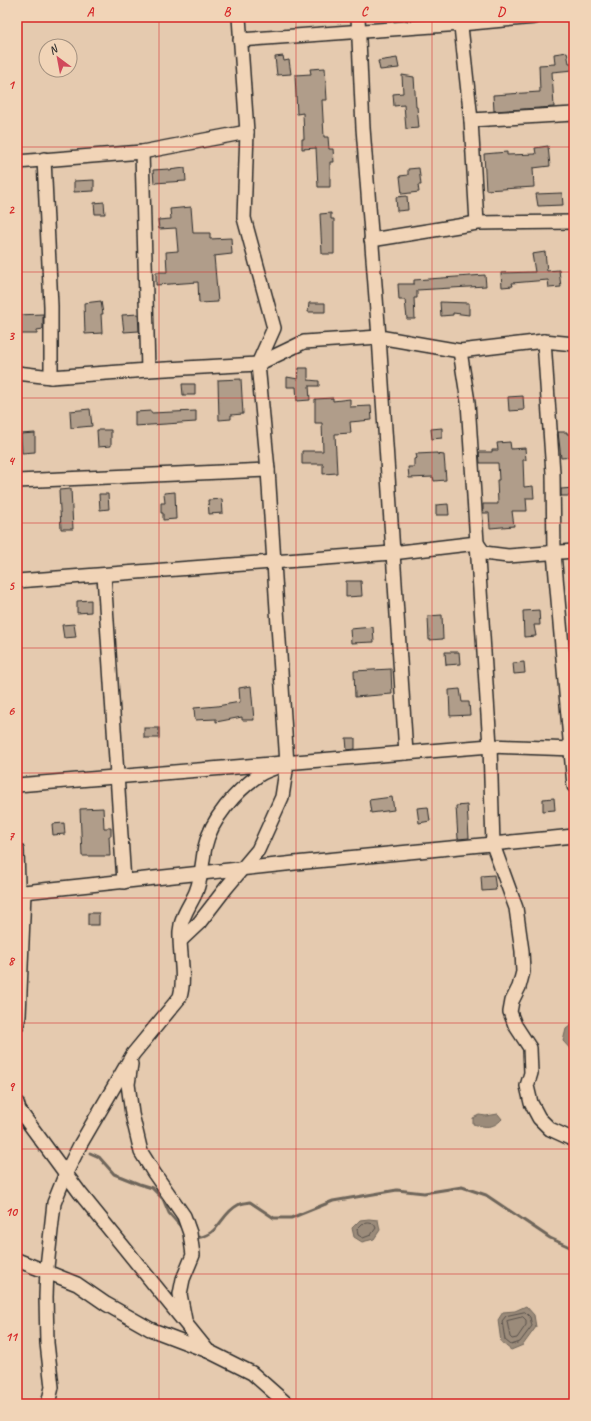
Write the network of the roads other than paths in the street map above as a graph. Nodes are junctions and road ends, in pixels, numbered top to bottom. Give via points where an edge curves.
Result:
1 (239, 17) edge
2 (358, 17) edge
3 (535, 17) edge
4 (460, 20) edge
5 (359, 31) junction
6 (240, 40) junction
7 (574, 114) edge
8 (471, 120) junction
9 (247, 132) junction
10 (142, 152) junction
11 (44, 159) junction
12 (17, 162) edge
13 (574, 222) edge
14 (477, 223) junction
15 (371, 240) junction
16 (379, 337) junction
17 (544, 341) junction
18 (574, 344) edge
19 (460, 351) junction
20 (258, 364) junction
21 (148, 370) junction
22 (17, 373) edge
23 (50, 377) junction
24 (268, 470) junction
25 (17, 481) edge
26 (477, 543) junction
27 (574, 551) edge
28 (392, 553) junction
29 (554, 553) junction
30 (274, 563) junction
31 (104, 575) junction
32 (17, 581) edge
33 (490, 746) junction
34 (573, 749) edge
35 (406, 753) junction
36 (287, 764) junction
37 (117, 777) junction
38 (17, 785) edge
39 (574, 786) edge
40 (574, 836) edge
41 (493, 845) junction
42 (17, 850) edge
43 (243, 869) junction
44 (201, 873) junction
45 (124, 882) junction
46 (24, 892) junction
47 (181, 940) junction
48 (17, 1025) edge
49 (133, 1054) junction
50 (18, 1107) edge
51 (574, 1140) edge
52 (66, 1173) junction
53 (17, 1260) edge
54 (46, 1271) junction
55 (186, 1322) junction
56 (208, 1351) junction
57 (48, 1404) edge
58 (287, 1404) edge

1 - 6 street
2 - 5 street
3 - 4 street
4 - 5 street
4 - 8 street
5 - 6 street
5 - 15 street
6 - 9 street
7 - 8 street
8 - 14 street
9 - 10 street
9 - 20 street via 244,218 274,328
10 - 11 street
10 - 21 street
11 - 12 street
11 - 23 street via 51,306
13 - 14 street
14 - 15 street
15 - 16 street
16 - 19 street
16 - 20 street via 304,342
16 - 28 street
17 - 18 street
17 - 19 street
17 - 29 street via 553,473
19 - 26 street via 468,402
20 - 21 street
20 - 24 street
21 - 23 street
22 - 23 street
24 - 25 street
24 - 30 street
26 - 28 street
26 - 29 street via 484,553 490,554 508,556
26 - 33 street
27 - 29 street
28 - 30 street
28 - 35 street
29 - 34 street
30 - 31 street
30 - 36 street
31 - 32 street
31 - 37 street
33 - 34 street
33 - 35 street
33 - 41 street
34 - 39 street
35 - 36 street
36 - 37 street
36 - 43 street via 282,797 258,850
36 - 44 street via 260,774 219,815 210,829
37 - 38 street
37 - 45 street
40 - 41 street
41 - 43 street
41 - 51 street via 516,908 520,933 523,972 510,1012 530,1048 531,1073 527,1086 531,1103 538,1118 550,1129
42 - 46 street via 18,885
43 - 44 street
43 - 47 street via 199,923
44 - 45 street
44 - 47 street via 180,929
45 - 46 street
46 - 48 street
47 - 49 street via 183,987 180,997
49 - 52 street
49 - 55 street via 128,1084 141,1152 184,1216 190,1233 193,1255 180,1294
50 - 52 street
52 - 54 street via 54,1203
52 - 55 street
53 - 54 street
54 - 56 street via 77,1284 150,1329
54 - 57 street via 47,1343 52,1388
55 - 56 street
56 - 58 street via 252,1372

